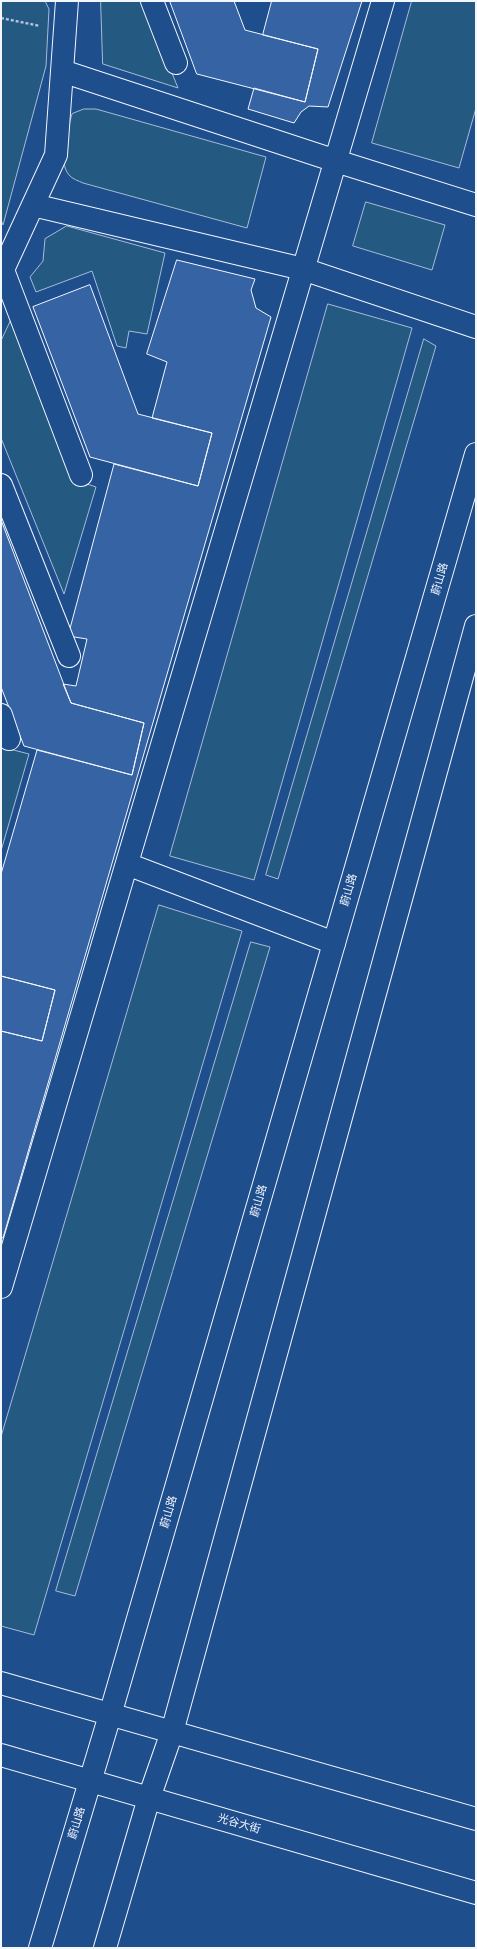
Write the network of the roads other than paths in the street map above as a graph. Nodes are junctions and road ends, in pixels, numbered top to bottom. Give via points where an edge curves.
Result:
1 (67, 1) edge
2 (152, 1) edge
3 (383, 1) edge
4 (176, 63) dead end
5 (62, 71) junction
6 (336, 161) junction
7 (33, 205) junction
8 (476, 205) edge
9 (303, 269) junction
10 (2, 272) edge
11 (476, 327) edge
12 (476, 454) edge
13 (81, 475) dead end
14 (1, 485) edge
15 (476, 626) edge
16 (69, 656) dead end
17 (1, 715) edge
18 (9, 739) dead end
19 (127, 864) junction
20 (334, 943) junction
21 (5, 1260) edge
22 (1, 1287) edge
23 (1, 1683) edge
24 (110, 1715) junction
25 (172, 1732) junction
26 (1, 1755) edge
27 (90, 1781) junction
28 (149, 1798) junction
29 (476, 1819) edge
30 (476, 1893) edge
31 (40, 1948) edge
32 (105, 1948) edge

1 - 5 main road
2 - 4 main road
3 - 6 main road
5 - 6 main road
5 - 7 main road via 56,155
6 - 8 main road
6 - 9 main road
7 - 9 main road
7 - 10 main road
9 - 11 main road
9 - 19 main road
10 - 13 main road
12 - 20 main road, 蔚山路
14 - 16 main road
15 - 25 main road
17 - 18 main road
19 - 20 main road
19 - 21 main road
20 - 24 main road, 蔚山路
21 - 22 main road
23 - 24 main road
24 - 25 main road
24 - 27 main road, 蔚山路
25 - 28 main road
25 - 29 main road
26 - 27 main road, 光谷大街
27 - 28 main road, 光谷大街
27 - 31 main road, 蔚山路
28 - 30 main road, 光谷大街
28 - 32 main road

